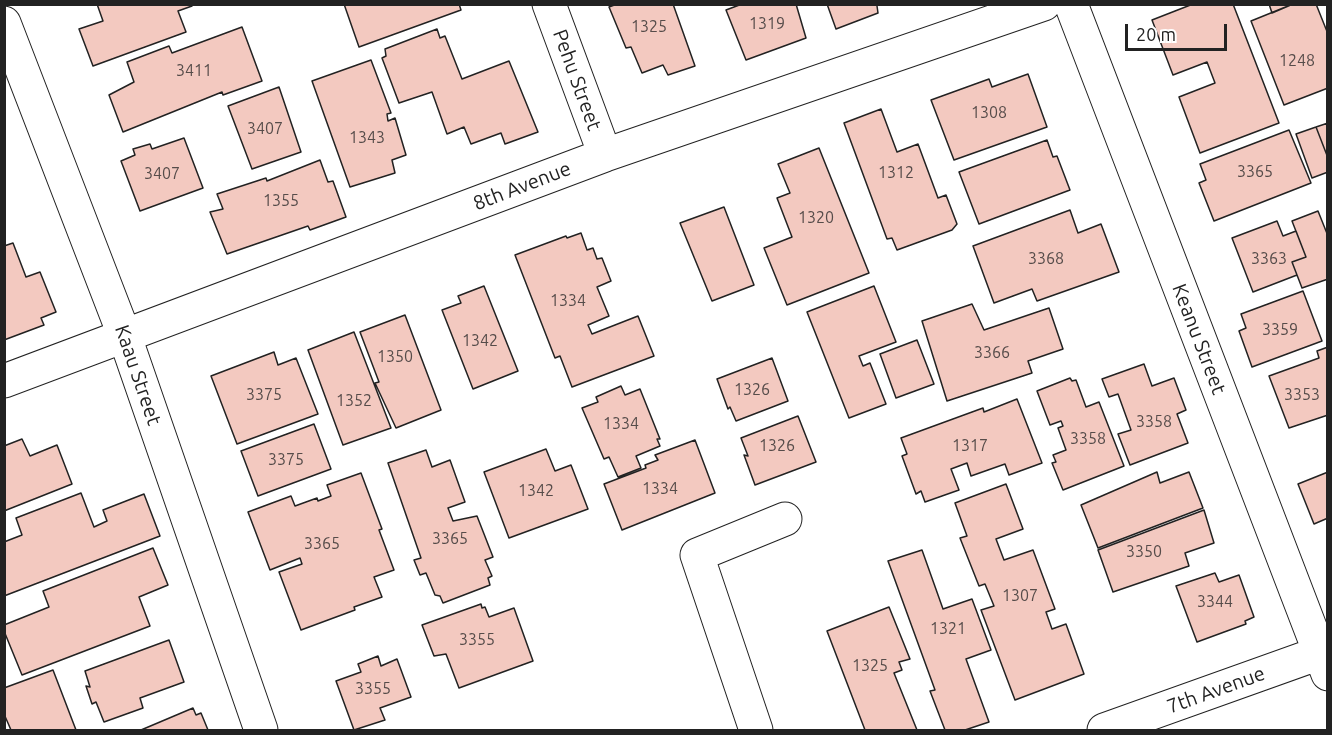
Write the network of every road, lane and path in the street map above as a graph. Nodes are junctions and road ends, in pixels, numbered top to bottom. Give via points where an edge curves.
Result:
1 (549, 4) edge
2 (1044, 4) edge
3 (1071, 4) edge
4 (4, 23) edge
5 (605, 155) junction
6 (125, 337) junction
7 (4, 381) edge
8 (784, 519) dead end
9 (1325, 659) edge
10 (261, 730) edge
11 (756, 730) edge
12 (1104, 730) edge

1 - 5 street, Pehu Street
2 - 5 street, 8th Avenue
3 - 9 street, Keanu Street
4 - 6 street, Kaau Street
5 - 6 street, 8th Avenue
6 - 7 street, 8th Avenue
6 - 10 street, Kaau Street
8 - 11 street via 696,555
9 - 12 street, 7th Avenue

